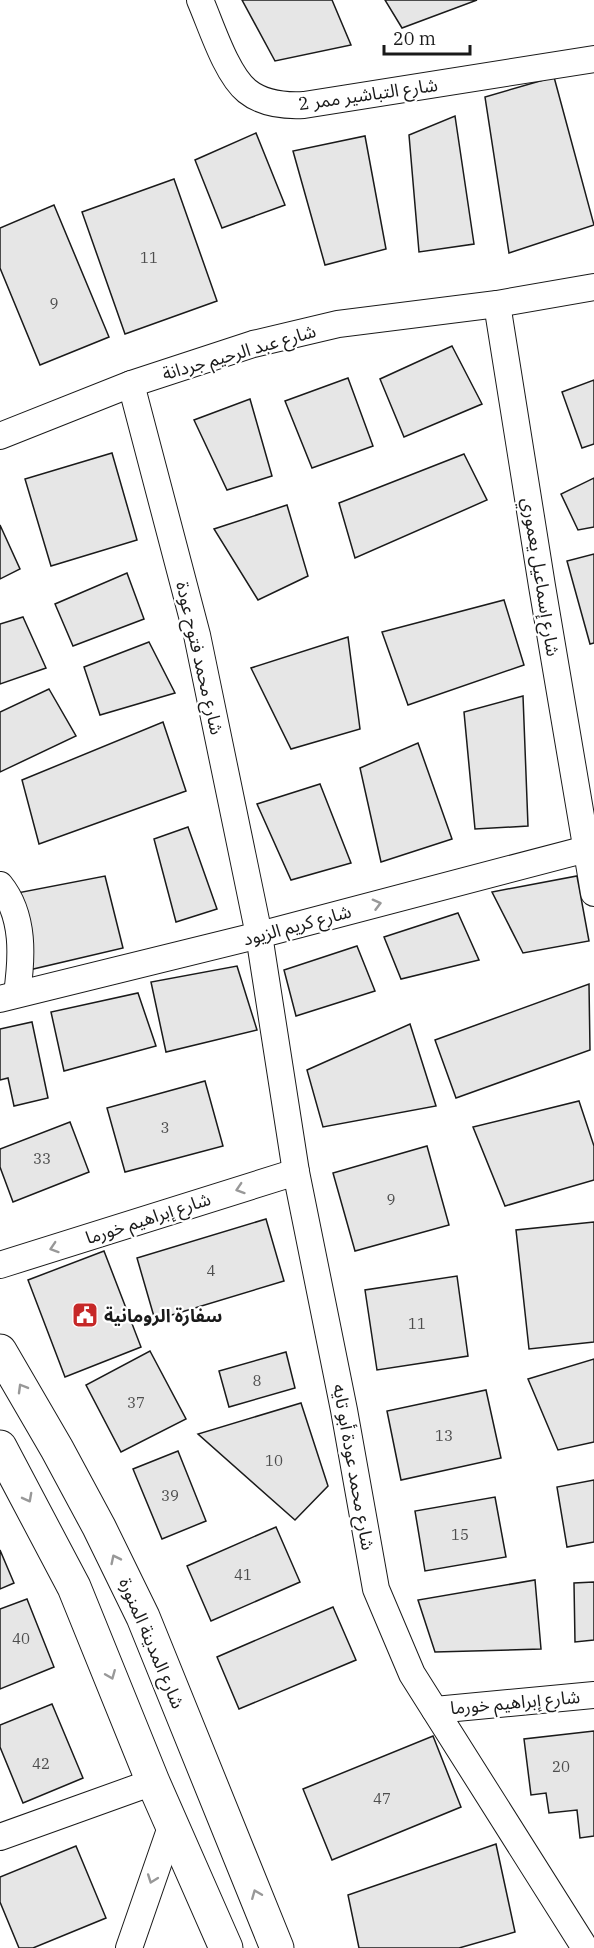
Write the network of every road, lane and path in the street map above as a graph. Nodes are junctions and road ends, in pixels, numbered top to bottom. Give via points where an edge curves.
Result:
1 (200, 0) edge
2 (594, 59) edge
3 (594, 287) edge
4 (496, 304) junction
5 (131, 384) junction
6 (0, 436) edge
7 (591, 848) edge
8 (0, 885) edge
9 (594, 893) edge
10 (259, 935) junction
11 (9, 997) edge
12 (296, 1172) junction
13 (0, 1265) edge
14 (0, 1351) edge
15 (0, 1447) edge
16 (594, 1695) edge
17 (435, 1710) junction
18 (153, 1782) junction
19 (172, 1824) junction
20 (0, 1837) edge
21 (129, 1948) edge
22 (226, 1948) edge
23 (278, 1948) edge
24 (585, 1948) edge

1 - 2 street, شارع التباشير ممر 2 via 228,66 246,91 284,106
3 - 4 street, شارع عبد الرحيم جردانة
4 - 5 street, شارع عبد الرحيم جردانة via 328,326 253,344
4 - 7 street, شارع إسماعيل يعموري via 542,586
5 - 6 street, شارع عبد الرحيم جردانة
5 - 10 street, شارع محمد فتوح عودة via 196,635
7 - 9 street, شارع إسماعيل يعموري
10 -> 7 street, شارع كريم الزيود
8 - 11 street via 16,917 20,940 21,966
10 - 11 street, شارع كريم الزيود
10 - 12 street, شارع محمد عودة أبو تايه
12 -> 13 street, شارع إبراهيم خورما
12 - 17 street, شارع محمد عودة أبو تايه via 345,1410 376,1589 412,1674
23 -> 14 main road, شارع المدينة المنورة via 143,1617 99,1527
15 -> 18 main road via 74,1587
16 - 17 street, شارع إبراهيم خورما
17 - 24 street, شارع محمد عودة أبو تايه
18 - 19 main road
18 - 20 street
19 -> 21 street
19 - 22 main road

